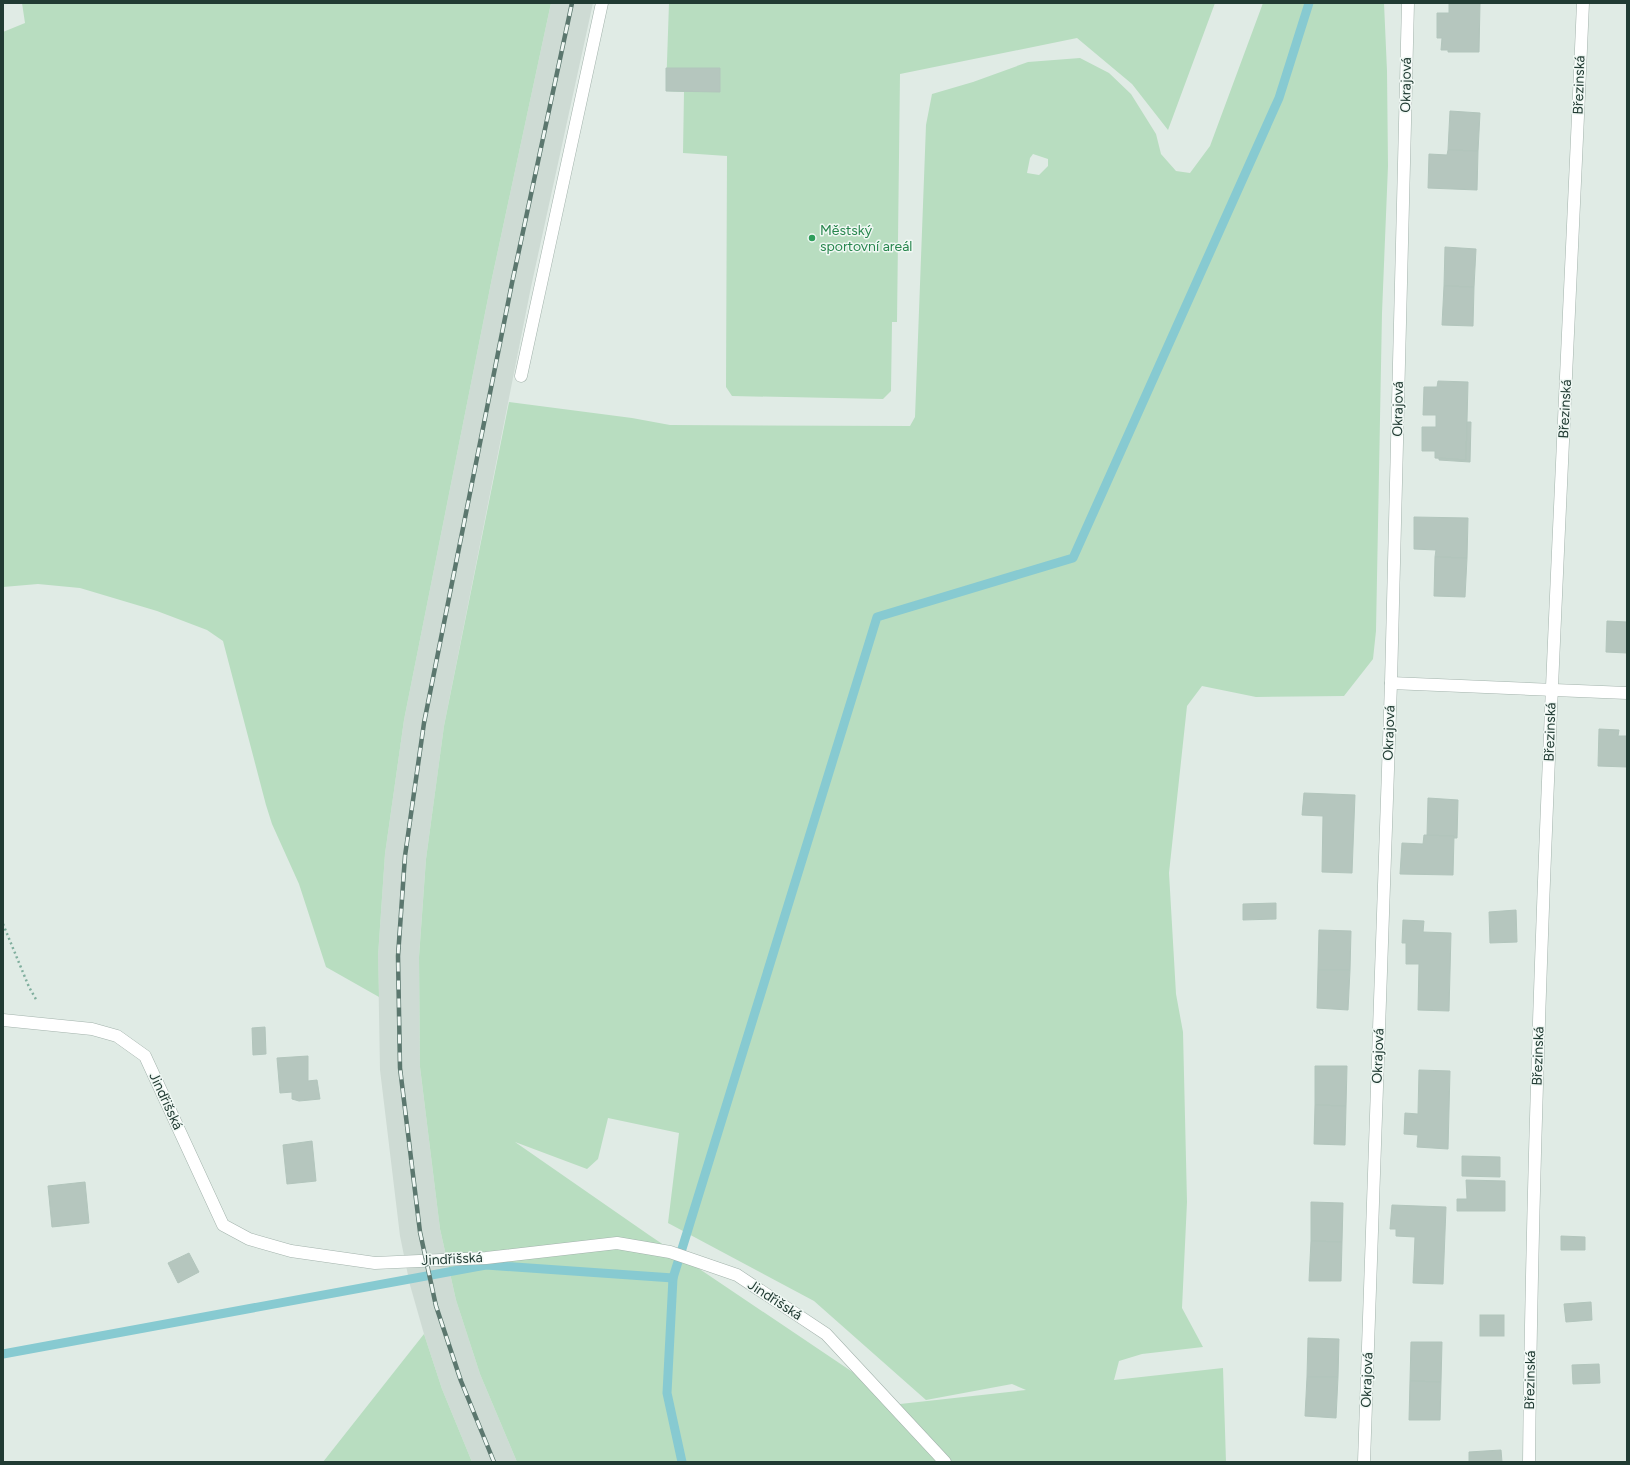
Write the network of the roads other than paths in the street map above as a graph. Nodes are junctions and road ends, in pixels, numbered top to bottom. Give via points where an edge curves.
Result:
1 (602, 3) edge
2 (1408, 3) edge
3 (1583, 3) edge
4 (521, 376) dead end
5 (1391, 683) junction
6 (1551, 690) junction
7 (1627, 693) edge
8 (3, 1020) edge
9 (945, 1462) edge
10 (1364, 1462) edge
11 (1529, 1462) edge

1 - 4 street
2 - 5 street, Okrajová
3 - 6 street, Březinská
5 - 6 street
5 - 10 street, Okrajová
6 - 7 street
6 - 11 street, Březinská via 1531,1276
8 - 9 street, Jindřišská via 92,1029 117,1036 145,1056 223,1225 249,1238 291,1251 375,1263 486,1258 617,1243 670,1252 737,1275 826,1334

